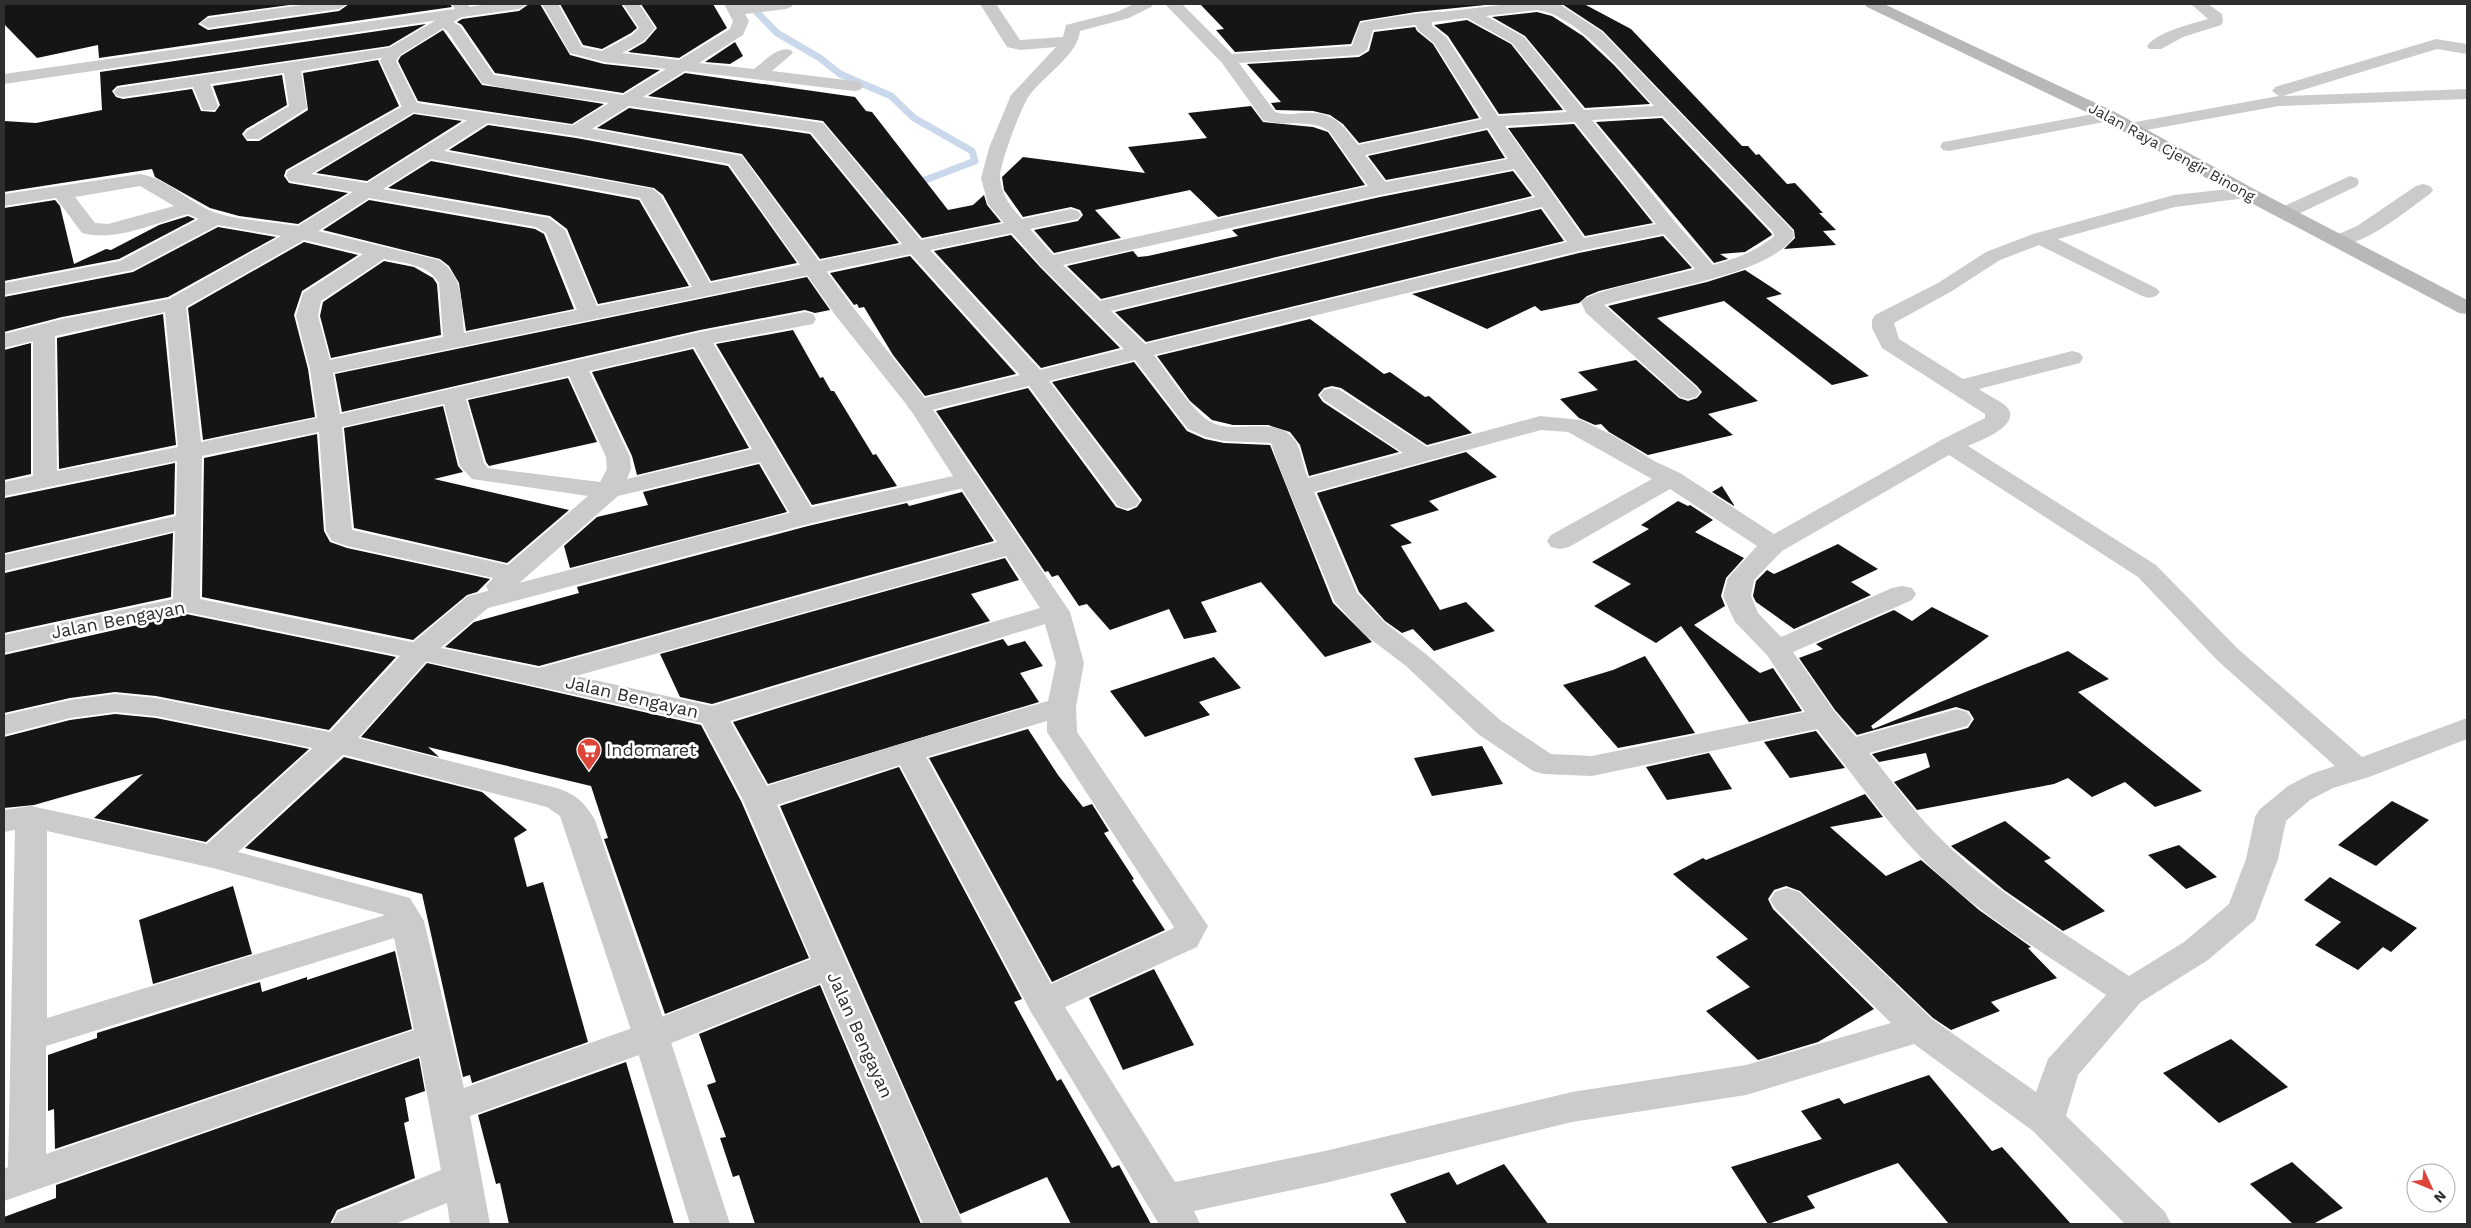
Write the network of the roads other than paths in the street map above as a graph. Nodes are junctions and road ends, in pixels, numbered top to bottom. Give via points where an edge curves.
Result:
1 (339, 4) edge
2 (518, 4) edge
3 (550, 4) edge
4 (631, 4) edge
5 (786, 4) edge
6 (988, 4) edge
7 (1146, 4) edge
8 (1173, 4) edge
9 (1872, 4) edge
10 (2199, 4) edge
11 (737, 7) edge
12 (462, 8) edge
13 (1430, 14) edge
14 (1470, 14) junction
15 (208, 23) dead end
16 (445, 23) junction
17 (1071, 41) junction
18 (2155, 46) dead end
19 (2467, 49) edge
20 (393, 52) junction
21 (785, 53) dead end
22 (86, 54) dead end
23 (604, 57) junction
24 (1228, 60) junction
25 (684, 66) junction
26 (292, 67) junction
27 (4, 75) edge
28 (757, 75) junction
29 (4, 79) edge
30 (200, 81) junction
31 (854, 86) dead end
32 (123, 92) dead end
33 (2467, 94) edge
34 (628, 100) junction
35 (2278, 101) junction
36 (209, 106) dead end
37 (410, 107) junction
38 (1667, 110) junction
39 (1579, 115) junction
40 (2109, 116) junction
41 (482, 118) junction
42 (1492, 122) junction
43 (2130, 128) junction
44 (576, 131) junction
45 (254, 135) dead end
46 (1949, 146) dead end
47 (1353, 152) junction
48 (427, 153) junction
49 (1519, 162) junction
50 (2350, 182) dead end
51 (1380, 189) junction
52 (2423, 190) dead end
53 (367, 191) junction
54 (2246, 193) junction
55 (62, 194) junction
56 (4, 200) edge
57 (1546, 200) junction
58 (190, 208) junction
59 (2285, 213) junction
60 (1070, 215) dead end
61 (215, 219) junction
62 (1018, 226) junction
63 (1669, 227) junction
64 (301, 233) junction
65 (2040, 238) junction
66 (2341, 240) junction
67 (1579, 245) junction
68 (915, 246) junction
69 (380, 252) junction
70 (1048, 262) junction
71 (814, 268) junction
72 (1708, 271) junction
73 (4, 289) edge
74 (704, 290) junction
75 (2149, 292) dead end
76 (175, 304) junction
77 (1097, 308) junction
78 (2467, 308) edge
79 (589, 313) junction
80 (805, 319) dead end
81 (44, 332) junction
82 (700, 340) junction
83 (4, 341) edge
84 (454, 342) junction
85 (1141, 353) junction
86 (2072, 358) dead end
87 (576, 367) junction
88 (321, 369) junction
89 (1035, 378) junction
90 (1961, 387) junction
91 (1688, 392) dead end
92 (453, 394) junction
93 (1332, 394) dead end
94 (919, 406) junction
95 (330, 423) junction
96 (1950, 445) junction
97 (190, 450) junction
98 (766, 453) junction
99 (1423, 455) junction
100 (1671, 478) junction
101 (45, 479) junction
102 (968, 480) junction
103 (1300, 488) junction
104 (4, 489) edge
105 (610, 491) junction
106 (1127, 501) dead end
107 (804, 517) junction
108 (187, 521) junction
109 (1560, 541) dead end
110 (1773, 545) junction
111 (1013, 546) junction
112 (4, 563) edge
113 (513, 574) junction
114 (1902, 594) dead end
115 (478, 602) junction
116 (186, 604) junction
117 (1056, 612) junction
118 (4, 644) edge
119 (1777, 649) junction
120 (420, 651) junction
121 (542, 677) junction
122 (1061, 707) junction
123 (712, 716) junction
124 (1824, 718) junction
125 (1957, 719) dead end
126 (4, 725) edge
127 (2467, 728) edge
128 (337, 742) junction
129 (1848, 749) junction
130 (908, 752) junction
131 (2358, 770) junction
132 (760, 800) junction
133 (18, 819) edge
134 (213, 857) junction
135 (1787, 900) dead end
136 (407, 921) junction
137 (830, 965) junction
138 (2129, 993) junction
139 (1043, 1002) junction
140 (1919, 1029) junction
141 (651, 1036) junction
142 (28, 1038) junction
143 (434, 1038) junction
144 (450, 1108) junction
145 (2046, 1120) junction
146 (462, 1179) junction
147 (15, 1181) edge
148 (1172, 1212) edge
149 (352, 1224) edge
150 (470, 1224) edge
151 (710, 1224) edge
152 (943, 1224) edge
153 (2151, 1224) edge

1 - 15 street
2 - 12 street
3 - 23 street via 576,50
4 - 23 street via 648,28 638,38
5 - 11 street
6 - 17 street via 1013,44
7 - 17 street via 1123,15 1072,28
8 - 24 street
9 - 40 main road, Jalan Raya Cjengir Binong
10 - 18 street via 2216,17 2215,22 2177,34
11 - 25 street via 741,22 737,32
12 - 16 street
12 - 29 street via 181,46
13 - 14 street
13 - 24 street via 1366,26 1359,50
13 - 42 street via 1424,27 1440,40
14 - 38 street via 1537,5 1553,8 1596,35
14 - 39 street via 1518,40
16 - 20 street
16 - 34 street via 454,29 488,78 503,83
17 - 62 street via 1020,95 996,155 990,178 998,204
19 - 35 street via 2436,44 2276,93
20 - 26 street
20 - 37 street via 388,61
21 - 28 street
22 - 27 street
23 - 25 street
24 - 47 street via 1269,116 1323,118 1335,127
25 - 28 street
25 - 34 street
26 - 30 street
26 - 45 street via 298,108
28 - 31 street
30 - 32 street
30 - 36 street
33 - 35 street
34 - 44 street
34 - 68 street via 817,127
35 - 43 street
37 - 41 street
37 - 53 street via 295,175
38 - 39 street
38 - 72 street via 1783,231 1780,245 1742,263
39 - 42 street
39 - 63 street
40 - 43 main road, Jalan Raya Cjengir Binong
40 - 46 street
41 - 44 street
41 - 48 street
42 - 47 street
42 - 49 street
43 - 54 main road, Jalan Raya Cjengir Binong
44 - 71 street via 734,160
47 - 51 street
48 - 53 street
48 - 74 street via 646,193
49 - 51 street
49 - 57 street
50 - 59 street
51 - 70 street
52 - 66 street via 2364,230
53 - 64 street
53 - 79 street via 542,222 555,230
54 - 59 main road, Jalan Raya Cjengir Binong
54 - 65 street via 2174,200
55 - 56 street via 52,192
55 - 58 street via 140,180 148,181
55 - 58 street via 89,229 96,231
57 - 67 street
57 - 77 street
58 - 61 street
59 - 66 main road, Jalan Raya Cjengir Binong
60 - 62 street
61 - 64 street
61 - 73 street via 126,266
62 - 68 street
62 - 70 street
63 - 67 street
63 - 72 street
64 - 69 street
64 - 76 street
65 - 75 street
65 - 90 street via 1993,256 1945,287 1883,320 1890,343
66 - 78 main road, Jalan Raya Cjengir Binong
67 - 85 street
68 - 71 street
68 - 89 street
69 - 84 street via 432,264 443,272 449,282
69 - 88 street via 310,298 307,316
70 - 77 street
71 - 74 street
71 - 94 street
72 - 91 street via 1592,302 1594,308
74 - 79 street
76 - 81 street
76 - 97 street
77 - 85 street
79 - 84 street
80 - 82 street
81 - 83 street
81 - 101 street
82 - 87 street
82 - 98 street
84 - 88 street
85 - 89 street
85 - 103 street via 1196,424 1206,431 1276,435 1283,439
86 - 90 street
87 - 92 street
87 - 105 street via 618,457 618,469
88 - 95 street
89 - 94 street
89 - 106 street
90 - 96 street via 1997,411 1997,418 1993,425
92 - 95 street
92 - 105 street via 472,466 481,474
93 - 99 street
94 - 102 street
95 - 97 street
95 - 113 street via 340,535
96 - 110 street
96 - 131 street via 2147,571 2227,654
97 - 101 street
97 - 108 street
98 - 105 street
98 - 107 street
99 - 100 street via 1540,423 1573,425
99 - 103 street
100 - 109 street
100 - 110 street
101 - 104 street
102 - 107 street
102 - 111 street
103 - 124 street via 1345,596 1374,628 1416,660 1489,726 1544,764 1592,766
105 - 113 street
107 - 115 street
108 - 112 street
108 - 116 street
110 - 119 street via 1741,578 1737,596 1746,616
111 - 117 street
111 - 121 street
113 - 115 street
114 - 119 street
115 - 120 street
116 - 118 street, Jalan Bengayan
116 - 120 street, Jalan Bengayan
117 - 122 street via 1070,663
117 - 123 street
119 - 124 street
120 - 121 street, Jalan Bengayan
120 - 128 street
121 - 123 street, Jalan Bengayan
122 - 130 street
122 - 139 street via 1062,732 1191,926 1185,938
123 - 132 street, Jalan Bengayan
124 - 129 street
125 - 129 street
126 - 128 street via 70,709 115,703 156,707
127 - 131 street
128 - 134 street
128 - 141 street via 557,799 571,808 579,820
129 - 138 street via 1923,840 1964,878
130 - 132 street
130 - 139 street
131 - 138 street via 2322,781 2300,793 2271,816 2262,859 2243,911 2196,950
132 - 137 street, Jalan Bengayan
133 - 134 street
133 - 142 street
134 - 136 street via 377,900 398,907
135 - 140 street
136 - 142 street
136 - 143 street
137 - 141 street
137 - 152 street, Jalan Bengayan
138 - 145 street via 2061,1069
139 - 148 street
140 - 145 street
140 - 148 street via 1746,1080 1572,1107 1324,1168
141 - 144 street
141 - 151 street
142 - 147 street
143 - 144 street
143 - 147 street
144 - 146 street
145 - 153 street
146 - 149 street
146 - 150 street

